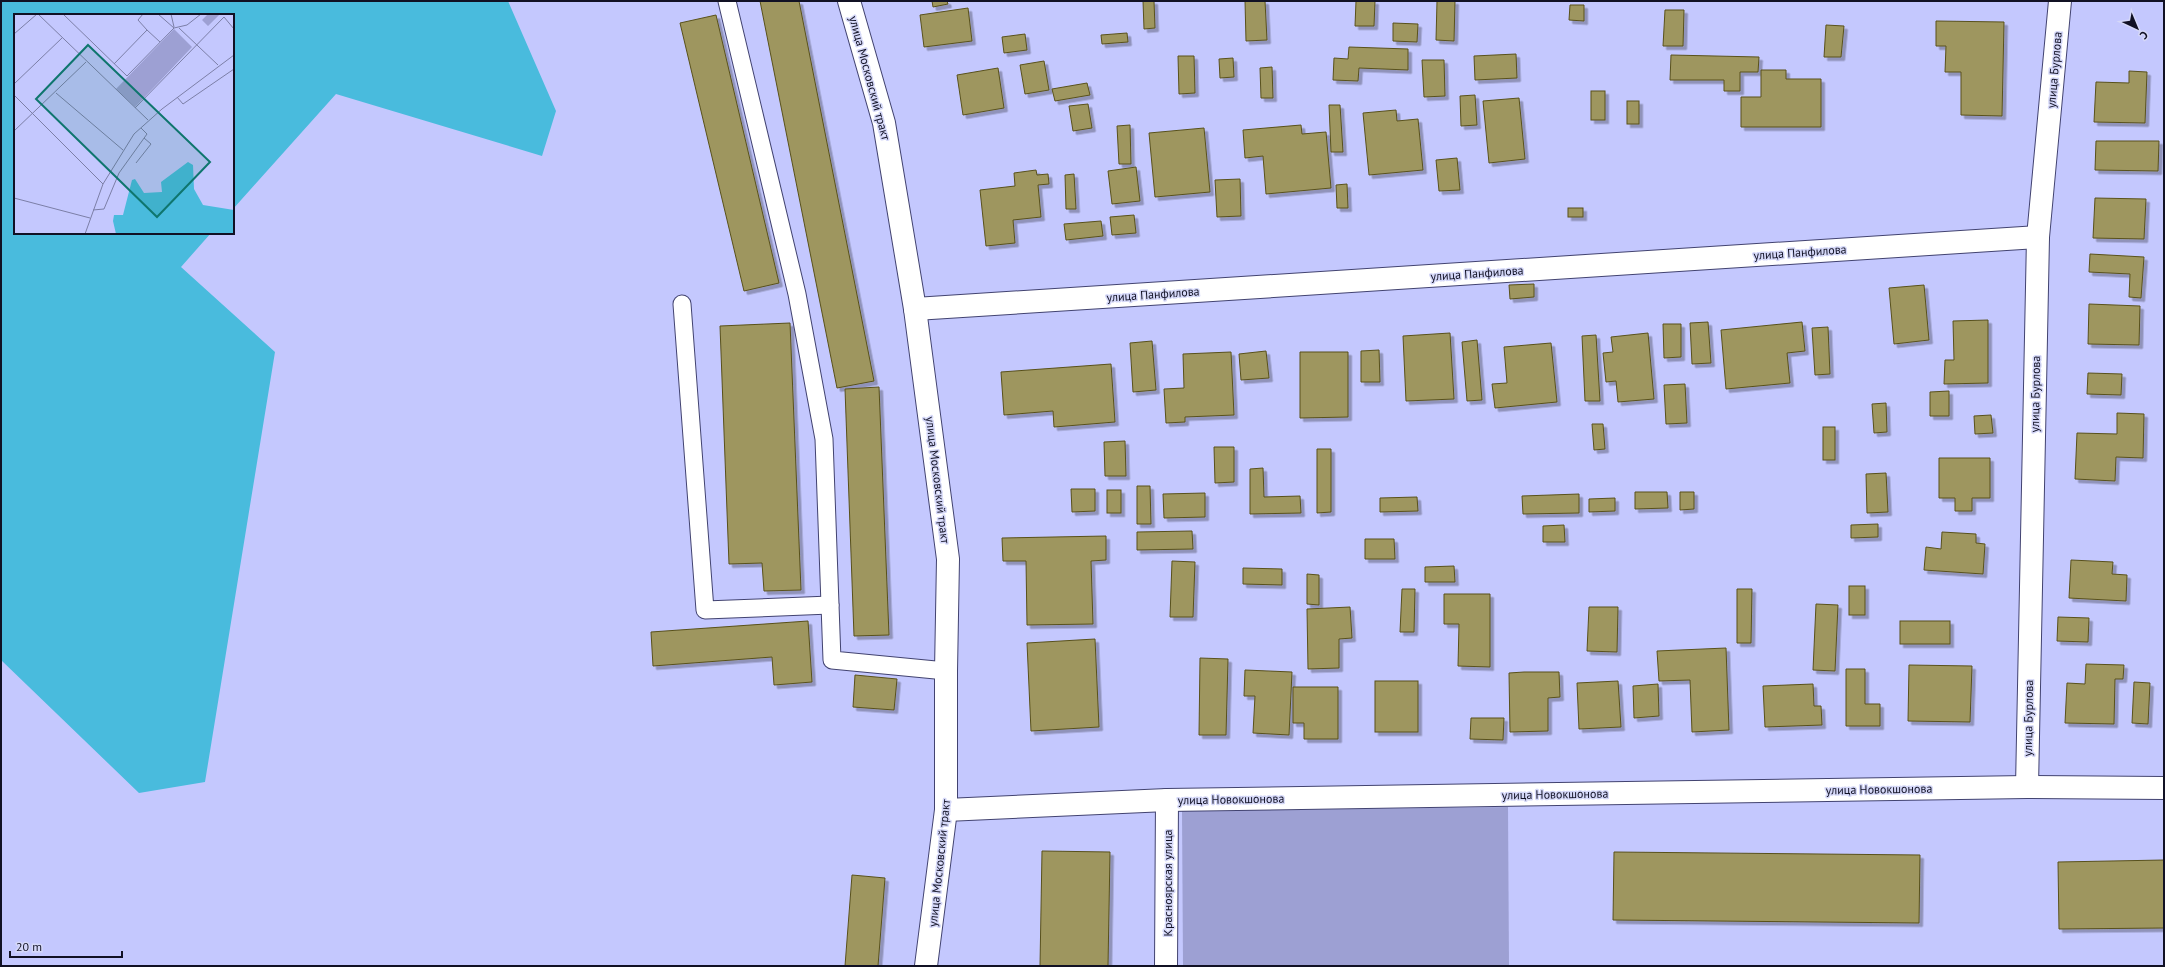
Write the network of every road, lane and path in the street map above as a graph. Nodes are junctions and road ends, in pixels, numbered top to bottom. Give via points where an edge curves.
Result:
1 (727, 1) edge
2 (849, 1) edge
3 (2060, 1) edge
4 (2038, 237) junction
5 (682, 304) dead end
6 (915, 309) junction
7 (830, 605) junction
8 (946, 671) junction
9 (2027, 787) junction
10 (2164, 788) edge
11 (1167, 800) junction
12 (946, 810) junction
13 (926, 966) edge
14 (1166, 966) edge

1 - 7 lane via 797,294 824,439
2 - 6 street, улица Московский тракт via 884,123
3 - 4 street, улица Бурлова
4 - 6 street, улица Панфилова
4 - 9 street, улица Бурлова
5 - 7 lane via 705,610
6 - 8 street, улица Московский тракт via 948,559
7 - 8 lane via 832,660
8 - 12 street, улица Московский тракт
9 - 10 street, улица Новокшонова
9 - 11 street, улица Новокшонова
11 - 12 street, улица Новокшонова
11 - 14 street, Красноярская улица
12 - 13 street, улица Московский тракт

